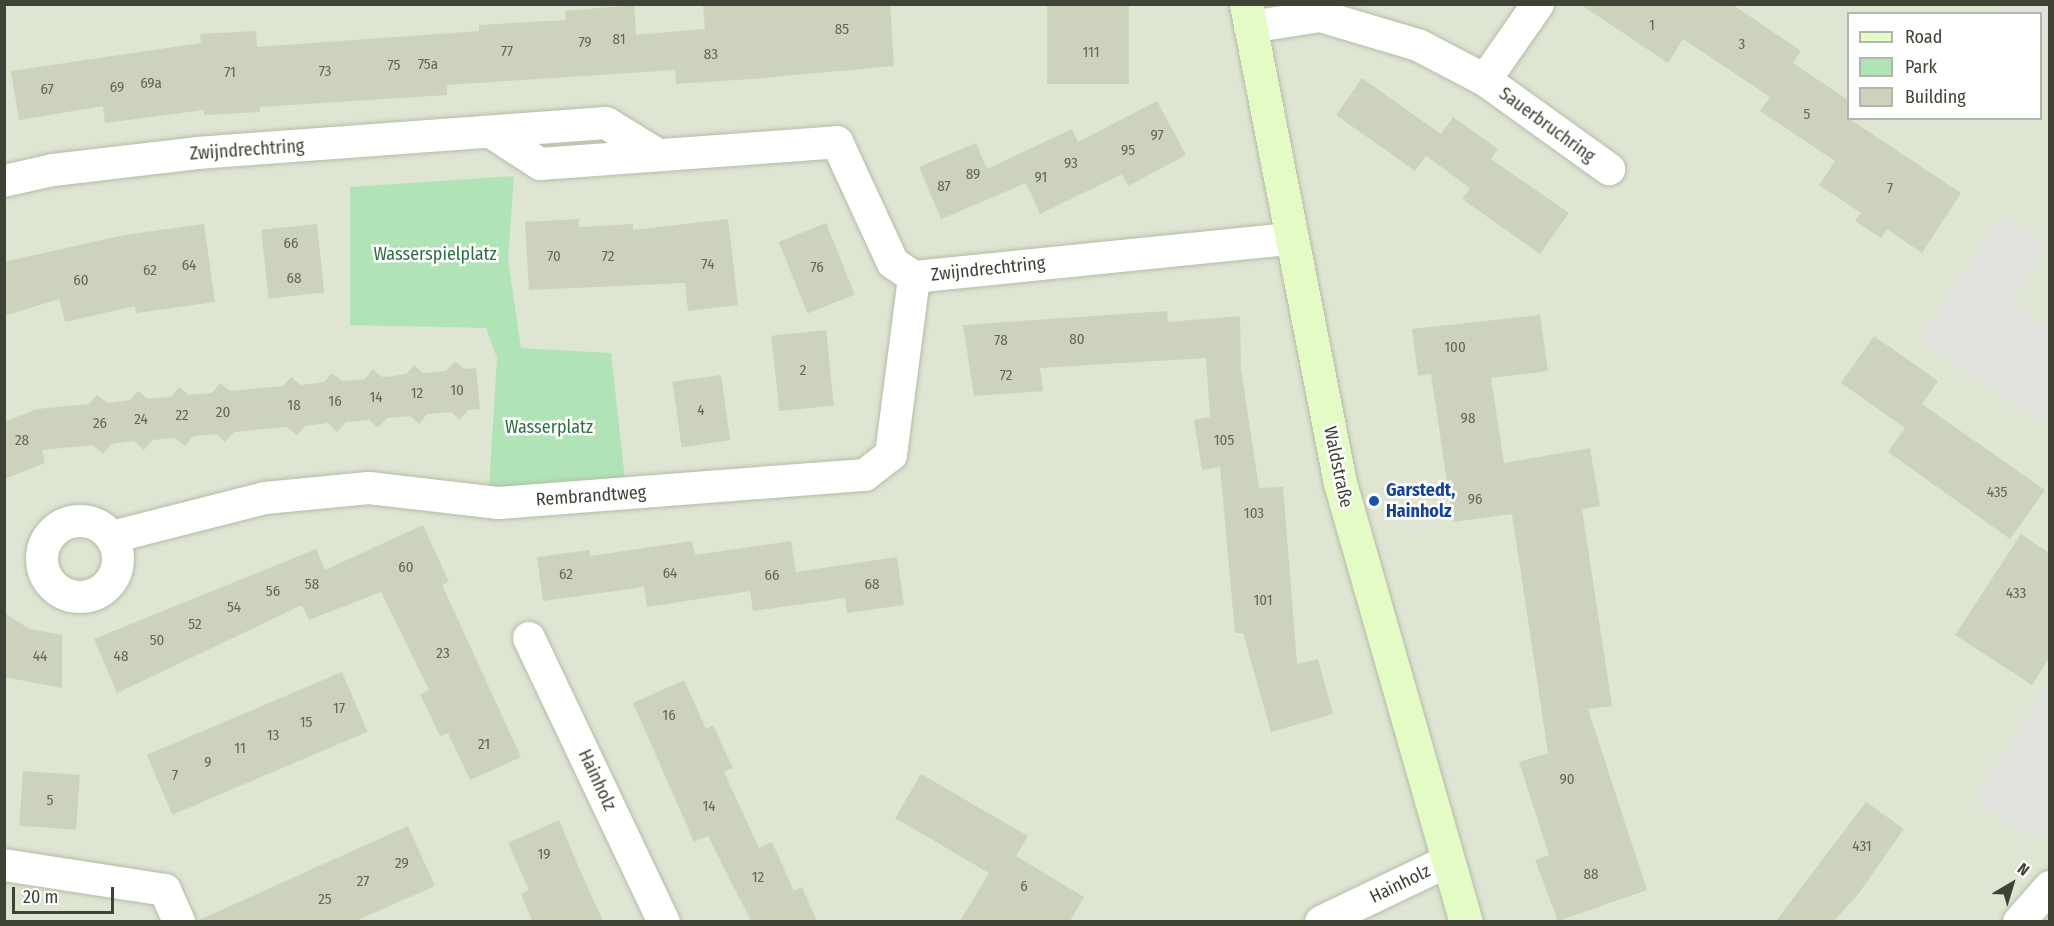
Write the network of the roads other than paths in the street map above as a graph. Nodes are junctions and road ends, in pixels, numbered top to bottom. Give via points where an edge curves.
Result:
1 (1538, 4) edge
2 (1248, 16) edge
3 (1485, 80) junction
4 (1609, 169) dead end
5 (4, 181) edge
6 (1291, 239) junction
7 (914, 277) junction
8 (112, 537) dead end
9 (529, 638) dead end
10 (1446, 862) junction
11 (4, 865) edge
12 (2049, 887) edge
13 (179, 921) edge
14 (664, 921) edge
15 (1321, 921) edge
16 (1466, 921) edge
17 (2019, 921) edge

1 - 3 street, Sauerbruchring
2 - 3 street, Sauerbruchring via 1320,16 1418,45
2 - 6 street, Waldstraße
3 - 4 street, Sauerbruchring
5 - 7 street, Zwijndrechtring via 196,153 491,132 540,164 837,142 893,264
6 - 7 street, Zwijndrechtring
6 - 10 street, Waldstraße via 1342,494
7 - 8 street, Rembrandtweg via 891,455 864,475 499,503 369,488 265,498
9 - 14 street, Hainholz
10 - 15 street, Hainholz
10 - 16 street, Waldstraße
11 - 13 street via 165,890
12 - 17 street

